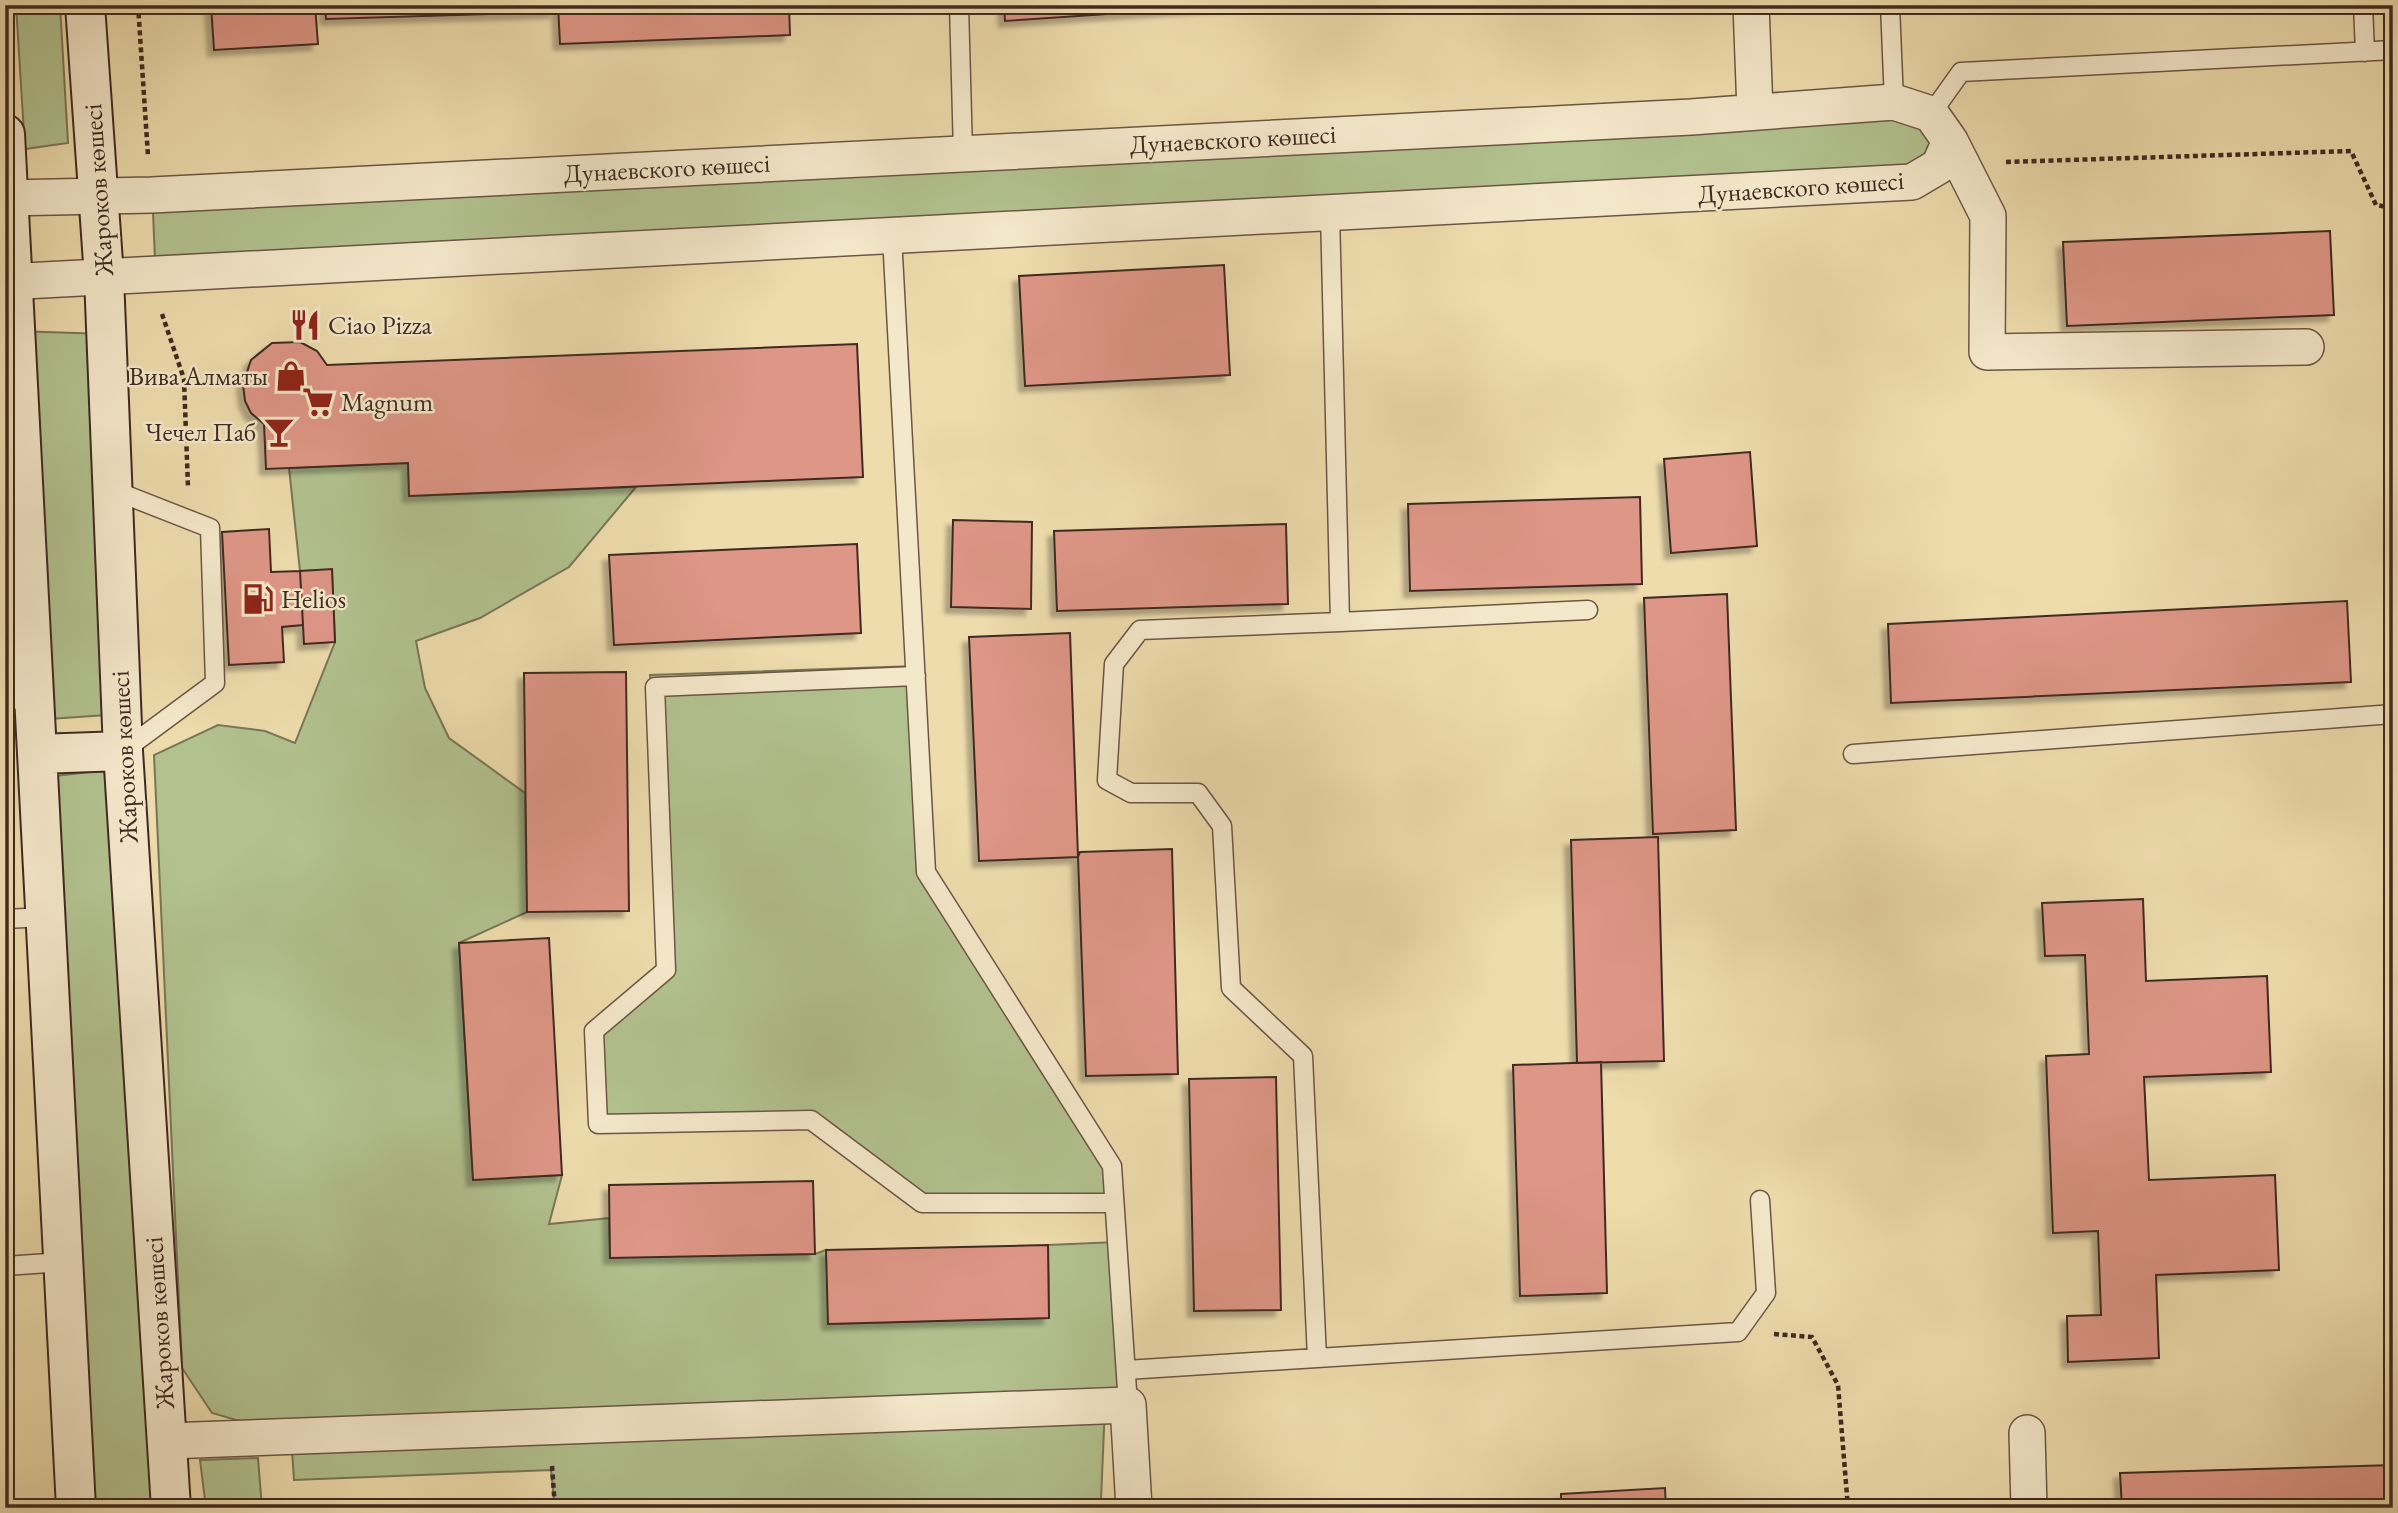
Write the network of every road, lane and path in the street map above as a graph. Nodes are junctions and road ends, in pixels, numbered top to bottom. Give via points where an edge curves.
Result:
1 (85, 5) edge
2 (138, 5) edge
3 (959, 5) edge
4 (1751, 5) edge
5 (1891, 5) edge
6 (2363, 5) edge
7 (2393, 50) edge
8 (2365, 52) junction
9 (1894, 102) junction
10 (1755, 111) junction
11 (1940, 127) junction
12 (5, 134) edge
13 (963, 153) junction
14 (148, 162) dead end
15 (1998, 162) dead end
16 (99, 197) junction
17 (7, 198) edge
18 (2393, 208) edge
19 (1330, 213) junction
20 (892, 236) junction
21 (104, 277) junction
22 (9, 282) edge
23 (159, 307) dead end
24 (2306, 347) dead end
25 (113, 490) junction
26 (190, 520) junction
27 (1588, 610) dead end
28 (1340, 622) junction
29 (916, 676) junction
30 (20, 699) edge
31 (2393, 714) edge
32 (123, 751) junction
33 (37, 754) junction
34 (1853, 754) dead end
35 (45, 917) junction
36 (5, 919) edge
37 (1760, 1200) dead end
38 (1114, 1203) junction
39 (63, 1262) junction
40 (5, 1266) edge
41 (1738, 1332) junction
42 (1317, 1358) junction
43 (1126, 1370) junction
44 (1128, 1405) junction
45 (2028, 1433) dead end
46 (167, 1441) junction
47 (76, 1508) edge
48 (171, 1508) edge
49 (1135, 1508) edge
50 (1848, 1508) edge
51 (2029, 1508) edge

1 - 16 main road, Жароков көшесі
2 - 14 path
3 - 13 lane
4 - 10 street
5 - 9 lane
6 - 8 lane
7 - 8 lane
8 - 11 lane via 1961,72
9 - 10 street, Дунаевского көшесі
9 - 11 street, Дунаевского көшесі
10 - 13 street, Дунаевского көшесі
11 - 19 street, Дунаевского көшесі via 1939,166 1912,183
11 - 24 street via 1988,216 1987,352
12 - 17 main road
13 - 16 street, Дунаевского көшесі
15 - 18 path via 2351,151 2376,205
16 - 17 street, Дунаевского көшесі
16 - 21 main road, Жароков көшесі
17 - 22 main road
19 - 20 street, Дунаевского көшесі
19 - 28 lane
20 - 21 street, Дунаевского көшесі
20 - 29 lane
21 - 22 street, Дунаевского көшесі
21 - 25 main road, Жароков көшесі
22 - 30 main road
23 - 26 path via 184,379
25 - 26 lane
25 - 32 main road, Жароков көшесі
26 - 32 lane via 210,528 215,683
27 - 28 lane
28 - 42 lane via 1140,630 1114,664 1107,780 1131,793 1198,793 1222,826 1231,988 1303,1056
29 - 38 lane via 926,872 1112,1166
29 - 38 lane via 655,687 666,970 594,1031 598,1124 811,1120 922,1203
30 - 33 main road
31 - 34 lane
32 - 33 main road
32 - 46 main road, Жароков көшесі
33 - 35 main road
35 - 36 lane
35 - 39 main road
37 - 41 lane via 1766,1293
38 - 43 lane
39 - 40 lane
39 - 47 main road
41 - 42 lane
41 - 50 path via 1812,1337 1838,1385
42 - 43 lane
43 - 44 lane
44 - 46 street
44 - 49 street
45 - 51 street
46 - 48 main road, Жароков көшесі

